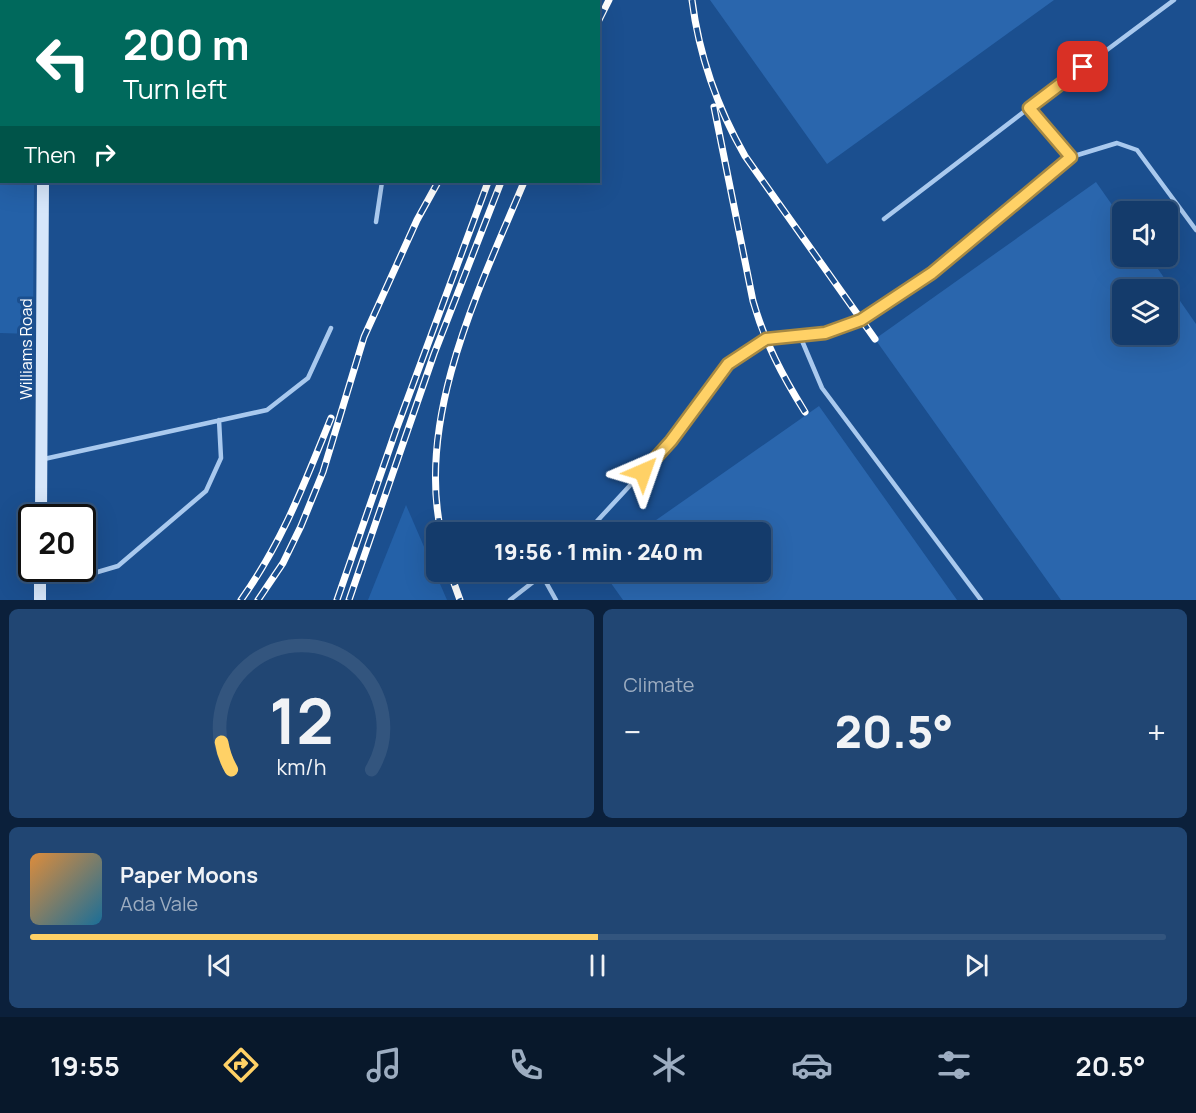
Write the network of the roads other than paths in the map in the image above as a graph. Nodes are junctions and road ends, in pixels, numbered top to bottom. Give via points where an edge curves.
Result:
1 (1174, 0) edge
2 (1029, 108) junction
3 (1071, 157) junction
4 (43, 183) edge
5 (382, 183) edge
6 (885, 219) dead end
7 (376, 222) dead end
8 (1196, 230) edge
9 (331, 328) dead end
10 (800, 336) junction
11 (219, 420) junction
12 (41, 459) junction
13 (41, 504) edge
14 (596, 522) edge
15 (96, 572) edge
16 (40, 582) edge
17 (533, 582) edge
18 (548, 582) edge
19 (40, 600) edge
20 (510, 600) edge
21 (556, 600) edge
22 (981, 600) edge

1 - 2 lane
2 - 3 lane
2 - 6 lane
3 - 8 lane via 1117,143 1137,150
3 - 10 lane via 915,285 861,320 825,333
4 - 12 main road, Williams Road
5 - 7 lane
9 - 11 lane via 308,378 267,410
10 - 14 lane via 766,339 728,364 671,441
10 - 22 lane via 822,388
11 - 12 lane
11 - 15 lane via 220,458 206,491 118,566
12 - 13 main road, Williams Road
16 - 19 main road
17 - 20 lane
18 - 21 lane

